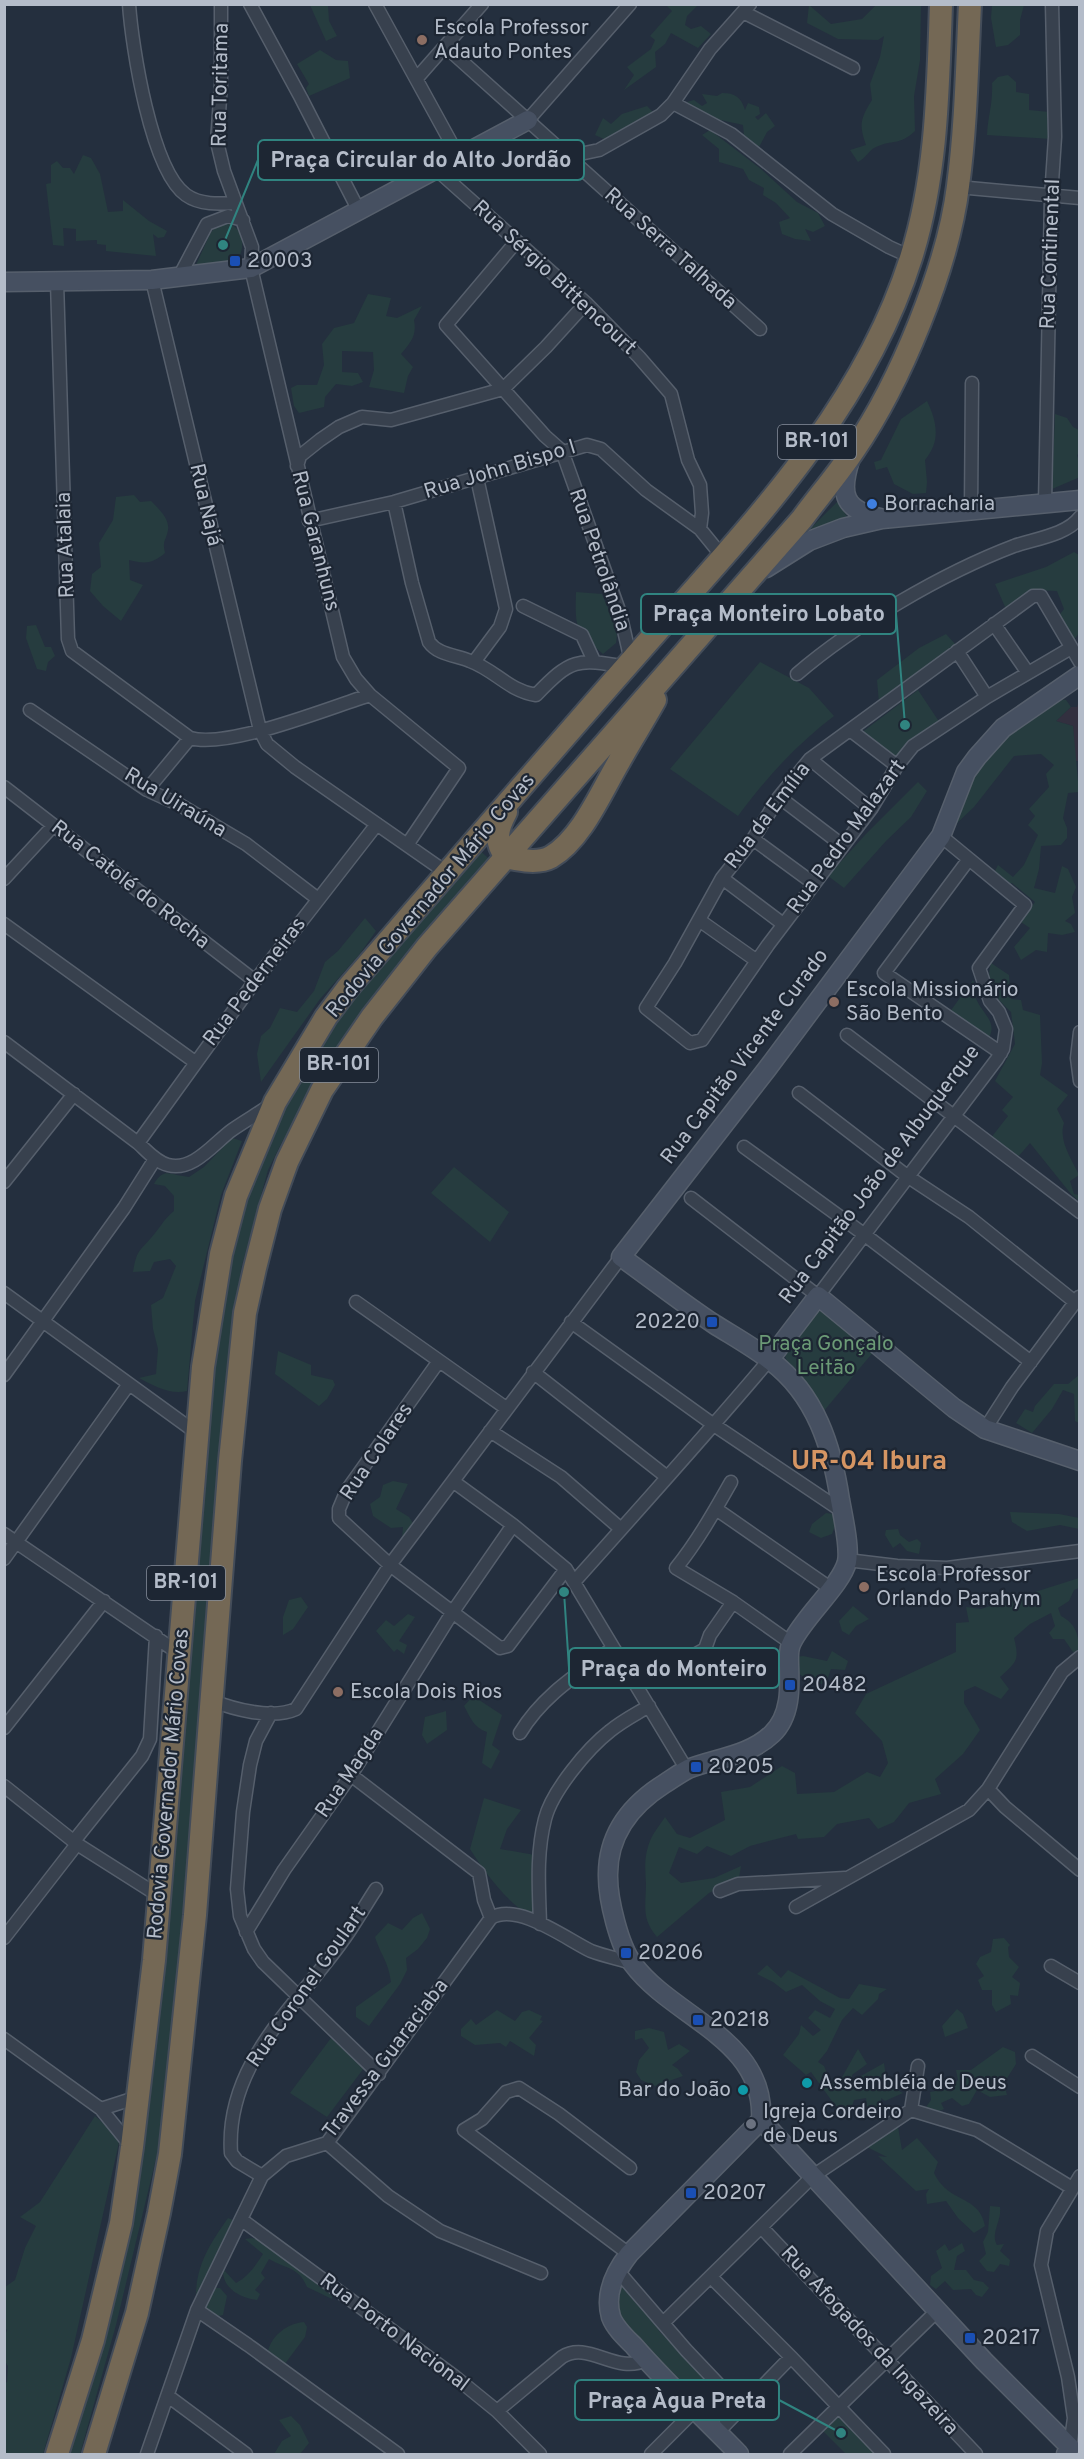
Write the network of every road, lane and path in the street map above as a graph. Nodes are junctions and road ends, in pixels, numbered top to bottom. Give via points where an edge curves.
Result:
1 (129, 4) edge
2 (221, 4) edge
3 (250, 4) edge
4 (375, 4) edge
5 (482, 4) edge
6 (630, 4) edge
7 (941, 4) edge
8 (970, 4) edge
9 (1052, 4) edge
10 (747, 8) edge
11 (446, 47) junction
12 (853, 68) dead end
13 (417, 78) junction
14 (674, 103) junction
15 (528, 120) junction
16 (560, 152) junction
17 (460, 159) junction
18 (436, 170) junction
19 (958, 187) junction
20 (1052, 197) junction
21 (1080, 198) edge
22 (235, 203) junction
23 (358, 209) junction
24 (243, 220) junction
25 (516, 242) junction
26 (911, 257) junction
27 (251, 268) junction
28 (179, 277) junction
29 (152, 280) junction
30 (4, 282) edge
31 (57, 282) junction
32 (586, 303) junction
33 (760, 329) dead end
34 (972, 383) dead end
35 (503, 389) junction
36 (854, 451) junction
37 (562, 452) junction
38 (297, 467) junction
39 (477, 478) junction
40 (1080, 500) edge
41 (394, 502) junction
42 (1045, 504) junction
43 (971, 510) junction
44 (1080, 517) edge
45 (882, 519) junction
46 (309, 521) junction
47 (700, 529) junction
48 (722, 556) junction
49 (744, 582) junction
50 (523, 606) dead end
51 (994, 624) junction
52 (1071, 648) junction
53 (957, 651) junction
54 (594, 661) junction
55 (474, 662) junction
56 (1080, 662) edge
57 (628, 664) junction
58 (1028, 673) junction
59 (665, 674) junction
60 (797, 674) dead end
61 (1080, 675) edge
62 (370, 695) junction
63 (987, 697) junction
64 (30, 710) dead end
65 (260, 730) junction
66 (850, 730) junction
67 (194, 739) junction
68 (810, 759) junction
69 (897, 766) junction
70 (5, 788) edge
71 (147, 790) junction
72 (516, 795) junction
73 (779, 797) junction
74 (871, 809) junction
75 (377, 824) junction
76 (53, 826) junction
77 (941, 836) junction
78 (753, 839) junction
79 (473, 843) junction
80 (407, 845) junction
81 (842, 846) junction
82 (969, 859) junction
83 (502, 862) junction
84 (447, 873) junction
85 (722, 878) junction
86 (4, 879) edge
87 (813, 884) junction
88 (318, 898) junction
89 (699, 920) junction
90 (4, 924) edge
91 (783, 924) junction
92 (757, 961) junction
93 (255, 981) junction
94 (1080, 1032) edge
95 (847, 1035) dead end
96 (4, 1042) edge
97 (690, 1043) joint
98 (1000, 1053) junction
99 (195, 1062) junction
100 (1080, 1081) edge
101 (799, 1093) dead end
102 (74, 1094) junction
103 (275, 1102) junction
104 (954, 1114) junction
105 (138, 1143) junction
106 (744, 1148) dead end
107 (155, 1159) junction
108 (7, 1175) edge
109 (907, 1176) junction
110 (691, 1198) dead end
111 (1080, 1212) edge
112 (865, 1235) junction
113 (621, 1257) junction
114 (4, 1293) edge
115 (818, 1296) junction
116 (1077, 1299) edge
117 (356, 1302) dead end
118 (571, 1322) junction
119 (43, 1323) junction
120 (770, 1359) junction
121 (439, 1361) junction
122 (1031, 1362) junction
123 (533, 1372) junction
124 (4, 1375) edge
125 (129, 1384) junction
126 (506, 1408) junction
127 (714, 1425) junction
128 (985, 1429) junction
129 (490, 1431) junction
130 (198, 1434) junction
131 (1080, 1461) edge
132 (667, 1477) junction
133 (454, 1482) junction
134 (731, 1482) dead end
135 (716, 1509) junction
136 (842, 1511) junction
137 (513, 1525) junction
138 (621, 1529) junction
139 (4, 1534) edge
140 (16, 1543) junction
141 (1080, 1551) edge
142 (4, 1559) edge
143 (848, 1560) junction
144 (390, 1565) junction
145 (566, 1569) junction
146 (574, 1582) junction
147 (830, 1588) junction
148 (104, 1601) junction
149 (733, 1602) junction
150 (452, 1613) junction
151 (156, 1636) junction
152 (791, 1643) junction
153 (613, 1648) junction
154 (180, 1654) junction
155 (1080, 1657) edge
156 (631, 1678) junction
157 (210, 1700) junction
158 (649, 1706) junction
159 (271, 1713) junction
160 (4, 1728) edge
161 (520, 1733) dead end
162 (173, 1737) junction
163 (147, 1748) junction
164 (687, 1770) junction
165 (351, 1774) junction
166 (4, 1785) edge
167 (988, 1789) junction
168 (76, 1842) junction
169 (1080, 1870) edge
170 (850, 1878) junction
171 (376, 1889) dead end
172 (720, 1891) dead end
173 (159, 1896) junction
174 (796, 1907) dead end
175 (491, 1918) junction
176 (540, 1924) junction
177 (246, 1932) junction
178 (6, 1934) edge
179 (632, 1963) junction
180 (1051, 1966) dead end
181 (1080, 1983) edge
182 (298, 1995) junction
183 (4, 2039) edge
184 (1032, 2056) dead end
185 (918, 2067) dead end
186 (379, 2074) junction
187 (1080, 2087) edge
188 (138, 2097) junction
189 (101, 2109) junction
190 (911, 2110) junction
191 (761, 2120) junction
192 (327, 2142) junction
193 (132, 2147) junction
194 (630, 2168) dead end
195 (262, 2176) junction
196 (813, 2176) junction
197 (1080, 2176) edge
198 (1072, 2188) junction
199 (242, 2220) junction
200 (762, 2228) junction
201 (629, 2254) junction
202 (617, 2270) junction
203 (541, 2273) dead end
204 (711, 2277) junction
205 (197, 2310) junction
206 (938, 2310) junction
207 (663, 2323) junction
208 (791, 2356) junction
209 (886, 2359) junction
210 (646, 2360) junction
211 (168, 2396) junction
212 (740, 2407) junction
213 (840, 2407) junction
214 (695, 2410) junction
215 (497, 2411) junction
216 (718, 2432) junction
217 (1068, 2450) edge
218 (57, 2454) edge
219 (94, 2454) edge
220 (147, 2454) edge
221 (246, 2454) edge
222 (398, 2454) edge
223 (540, 2454) edge
224 (651, 2454) edge
225 (739, 2454) edge
226 (790, 2454) edge
227 (884, 2454) edge
228 (976, 2454) edge

1 - 22 street via 143,96 176,185 187,196 206,203
2 - 22 street, Rua Toritama via 217,142
3 - 23 street
4 - 13 street
5 - 11 street
6 - 15 street
7 - 26 highway, Rodovia Governador Mário Covas / BR-101 via 935,136 929,182
8 - 19 highway, Rodovia Governador Mário Covas / BR-101
9 - 20 street, Rua Continental
10 - 12 street
10 - 14 street via 710,50
11 - 13 street
11 - 15 street, Rua Serra Talhada
13 - 17 street
14 - 16 street via 661,115 599,150 580,154
14 - 26 street via 731,134 832,214
15 - 16 street, Rua Serra Talhada
15 - 17 main road
16 - 33 street, Rua Serra Talhada
17 - 18 main road
18 - 23 main road
18 - 25 street, Rua Sérgio Bittencourt
19 - 20 street
19 - 36 highway, Rodovia Governador Mário Covas / BR-101 via 937,272 918,324 890,387
20 - 21 street
20 - 42 street, Rua Continental
22 - 24 street, Rua Toritama
23 - 27 main road
24 - 27 street, Rua Toritama via 252,247
24 - 28 street via 228,216 207,224
25 - 32 street, Rua Sérgio Bittencourt
25 - 35 street, Rua Petrolândia via 447,325
26 - 48 highway, Rodovia Governador Mário Covas / BR-101 via 872,354 845,401 801,462
27 - 28 main road
27 - 38 street, Rua Garanhuns
28 - 29 main road
29 - 31 main road
29 - 65 street, Rua Najá
30 - 31 main road
31 - 67 street, Rua Atalaia via 69,643 74,653
32 - 35 street
32 - 47 street, Rua Sérgio Bittencourt via 674,398 683,442 700,485
34 - 43 street
35 - 37 street, Rua Petrolândia
35 - 38 street via 391,420 362,417 315,444 300,456
36 - 45 main road via 845,479 847,497 856,511
36 - 49 highway, Rodovia Governador Mário Covas / BR-101 via 801,519
37 - 39 street, Rua John Bispo I
37 - 47 street, Rua John Bispo I via 587,445 601,449 646,490
37 - 57 street, Rua Petrolândia via 620,613
38 - 46 street, Rua Garanhuns
39 - 41 street, Rua John Bispo I
39 - 55 street via 506,609 500,627
40 - 42 main road
41 - 46 street, Rua John Bispo I
41 - 55 street via 429,642 442,652
42 - 43 main road
43 - 45 main road
44 - 60 street via 1070,527 993,554 910,598 821,654
45 - 49 main road via 809,541
46 - 62 street, Rua Garanhuns via 343,657
47 - 48 street
48 - 57 highway, Rodovia Governador Mário Covas / BR-101
49 - 59 highway, Rodovia Governador Mário Covas / BR-101
50 - 54 street via 582,635
51 - 52 street, Rua da Emília via 1033,596 1041,596
51 - 53 street, Rua da Emília
51 - 58 street
52 - 56 street, Rua da Emília
52 - 58 street, Rua Pedro Malazart
53 - 63 street
53 - 66 street, Rua da Emília
54 - 55 street via 559,671 536,695 522,693
54 - 57 street
57 - 72 highway, Rodovia Governador Mário Covas / BR-101
58 - 63 street, Rua Pedro Malazart
59 - 83 highway, Rodovia Governador Mário Covas / BR-101
59 - 83 highway via 648,713 576,834 549,858
61 - 77 main road, Rua Capitão Vicente Curado via 1032,706 988,743 966,772
62 - 65 street
62 - 80 street, Rua Garanhuns via 459,768
63 - 69 street, Rua Pedro Malazart via 921,739
64 - 71 street, Rua Uiraúna
65 - 67 street via 220,740
65 - 75 street via 267,744 295,768
66 - 68 street, Rua da Emília
66 - 69 street
67 - 71 street
68 - 73 street, Rua da Emília
68 - 74 street
69 - 74 street, Rua Pedro Malazart
70 - 76 street, Rua Catolé do Rocha
71 - 88 street, Rua Uiraúna via 246,844
72 - 79 highway, Rodovia Governador Mário Covas / BR-101
72 - 83 highway via 497,833
73 - 78 street, Rua da Emília
73 - 81 street
74 - 81 street, Rua Pedro Malazart
75 - 80 street
75 - 88 street, Rua Pederneiras
76 - 86 street
76 - 93 street, Rua Catolé do Rocha
77 - 82 street
77 - 113 main road, Rua Capitão Vicente Curado
78 - 85 street, Rua da Emília
78 - 87 street
79 - 83 highway via 492,848
79 - 84 highway, Rodovia Governador Mário Covas / BR-101
80 - 84 street
81 - 87 street, Rua Pedro Malazart
82 - 98 street, Rua Capitão João de Albuquerque via 1024,903 1025,908 980,968 990,1002 1006,1029
82 - 98 street via 884,973
83 - 157 highway, Rodovia Governador Mário Covas / BR-101 via 378,1008 332,1074 287,1162 270,1209 245,1313
84 - 103 highway, Rodovia Governador Mário Covas / BR-101 via 326,1017
85 - 89 street, Rua da Emília
85 - 91 street
87 - 91 street, Rua Pedro Malazart
88 - 93 street, Rua Pederneiras
89 - 92 street
89 - 97 street, Rua da Emília via 646,1008
90 - 99 street
91 - 92 street, Rua Pedro Malazart
92 - 97 street, Rua Pedro Malazart via 702,1040
93 - 99 street, Rua Pederneiras
94 - 100 street
95 - 104 street
96 - 102 street
98 - 104 street, Rua Capitão João de Albuquerque
99 - 105 street, Rua Pederneiras
101 - 109 street
102 - 105 street
102 - 108 street
103 - 107 street via 188,1164 168,1165
103 - 130 highway, Rodovia Governador Mário Covas / BR-101 via 236,1196 221,1254 203,1367
104 - 109 street, Rua Capitão João de Albuquerque
104 - 111 street
105 - 107 street
106 - 112 street
107 - 119 street
109 - 112 street, Rua Capitão João de Albuquerque
109 - 116 street via 969,1217
110 - 115 street
112 - 115 street, Rua Capitão João de Albuquerque
112 - 122 street
113 - 118 street, Rua Capitão Vicente Curado
113 - 120 main road
114 - 119 street
115 - 120 main road, Rua Capitão João de Albuquerque
115 - 128 main road
116 - 122 street
117 - 121 street
118 - 123 street, Rua Capitão Vicente Curado
118 - 127 street
119 - 124 street
119 - 125 street
120 - 127 street, Rua Capitão João de Albuquerque
120 - 136 main road via 787,1374 816,1415 830,1449
121 - 126 street
121 - 144 street, Rua Colares via 347,1490 339,1509 339,1518
122 - 128 street
123 - 126 street, Rua Capitão Vicente Curado
123 - 132 street
125 - 130 street
125 - 140 street
126 - 129 street, Rua Capitão Vicente Curado
127 - 132 street, Rua Capitão João de Albuquerque
127 - 136 street
128 - 131 main road
129 - 133 street, Rua Capitão Vicente Curado
129 - 138 street via 561,1477
130 - 154 highway, Rodovia Governador Mário Covas / BR-101
132 - 138 street, Rua Capitão João de Albuquerque
133 - 137 street
133 - 144 street, Rua Capitão Vicente Curado
134 - 135 street
135 - 147 street
135 - 149 street via 676,1568
136 - 143 main road
137 - 145 street
137 - 150 street, Rua Magda
138 - 146 street, Rua Capitão João de Albuquerque
139 - 140 street
140 - 142 street
140 - 148 street
141 - 143 street via 947,1568
143 - 147 main road
144 - 150 street, Rua Colares
144 - 159 street, Rua Capitão Vicente Curado via 296,1709
145 - 146 street
145 - 150 street, Rua Colares via 508,1646 500,1648
146 - 153 street
147 - 152 main road
148 - 151 street
148 - 160 street
149 - 152 street
149 - 156 street via 705,1649 675,1669
150 - 165 street, Rua Magda
151 - 154 street
151 - 163 street
152 - 164 main road via 786,1710 773,1733 741,1753
153 - 156 street
153 - 161 street via 536,1709
154 - 162 highway, Rodovia Governador Mário Covas / BR-101
155 - 167 street via 1062,1672
156 - 158 street
157 - 159 street via 236,1710
157 - 219 highway, Rodovia Governador Mário Covas / BR-101 via 195,1915 170,2154 137,2313
158 - 164 street
158 - 176 street via 596,1744 551,1804 538,1868
159 - 177 street via 256,1741 243,1812 237,1903
162 - 163 street
162 - 173 highway, Rodovia Governador Mário Covas / BR-101
163 - 168 street
164 - 179 main road via 636,1805 612,1843 608,1880 615,1917
165 - 175 street via 481,1876
165 - 177 street, Rua Magda
166 - 168 street
167 - 169 street via 1005,1808
167 - 170 street via 969,1810
168 - 173 street
168 - 178 street
170 - 172 street via 738,1884
170 - 174 street
171 - 182 street, Rua Coronel Goulart via 342,1942
173 - 188 highway, Rodovia Governador Mário Covas / BR-101
175 - 176 street via 511,1913
175 - 186 street, Travessa Guaraciaba
176 - 179 street via 593,1952
177 - 182 street via 263,1962
179 - 191 main road via 648,1981 729,2044 743,2060 760,2095
180 - 181 street
182 - 186 street
182 - 195 street, Rua Coronel Goulart via 250,2065 237,2097 231,2153
183 - 189 street
184 - 187 street
185 - 190 street
186 - 192 street, Travessa Guaraciaba
188 - 189 street
188 - 193 highway, Rodovia Governador Mário Covas / BR-101
189 - 193 street
190 - 196 street
190 - 198 street via 977,2130
191 - 196 main road
191 - 201 main road
192 - 195 street, Travessa Guaraciaba via 286,2156
192 - 203 street via 388,2196 440,2231
193 - 218 highway, Rodovia Governador Mário Covas / BR-101 via 121,2223 93,2340
194 - 201 street via 559,2114 517,2088 506,2092 482,2119 464,2130
195 - 199 street, Travessa Guaraciaba
196 - 200 street
196 - 206 main road
197 - 198 street
198 - 217 street via 1047,2232 1041,2265 1074,2418
199 - 205 street, Travessa Guaraciaba
199 - 215 street, Rua Porto Nacional
200 - 204 street
200 - 209 street, Rua Afogados da Ingazeira
201 - 202 main road
202 - 207 street
202 - 210 main road via 609,2294 610,2315
204 - 207 street
204 - 208 street
205 - 211 street, Travessa Guaraciaba
205 - 222 street
206 - 209 street
206 - 217 main road
207 - 212 street
208 - 212 street
208 - 213 street
209 - 213 street
209 - 228 street, Rua Afogados da Ingazeira
210 - 214 main road
210 - 215 street via 626,2365 572,2351
211 - 220 street, Travessa Guaraciaba
211 - 221 street
212 - 216 street
213 - 226 street
213 - 227 street
214 - 216 main road
214 - 224 street
215 - 223 street, Rua Porto Nacional
216 - 225 main road

